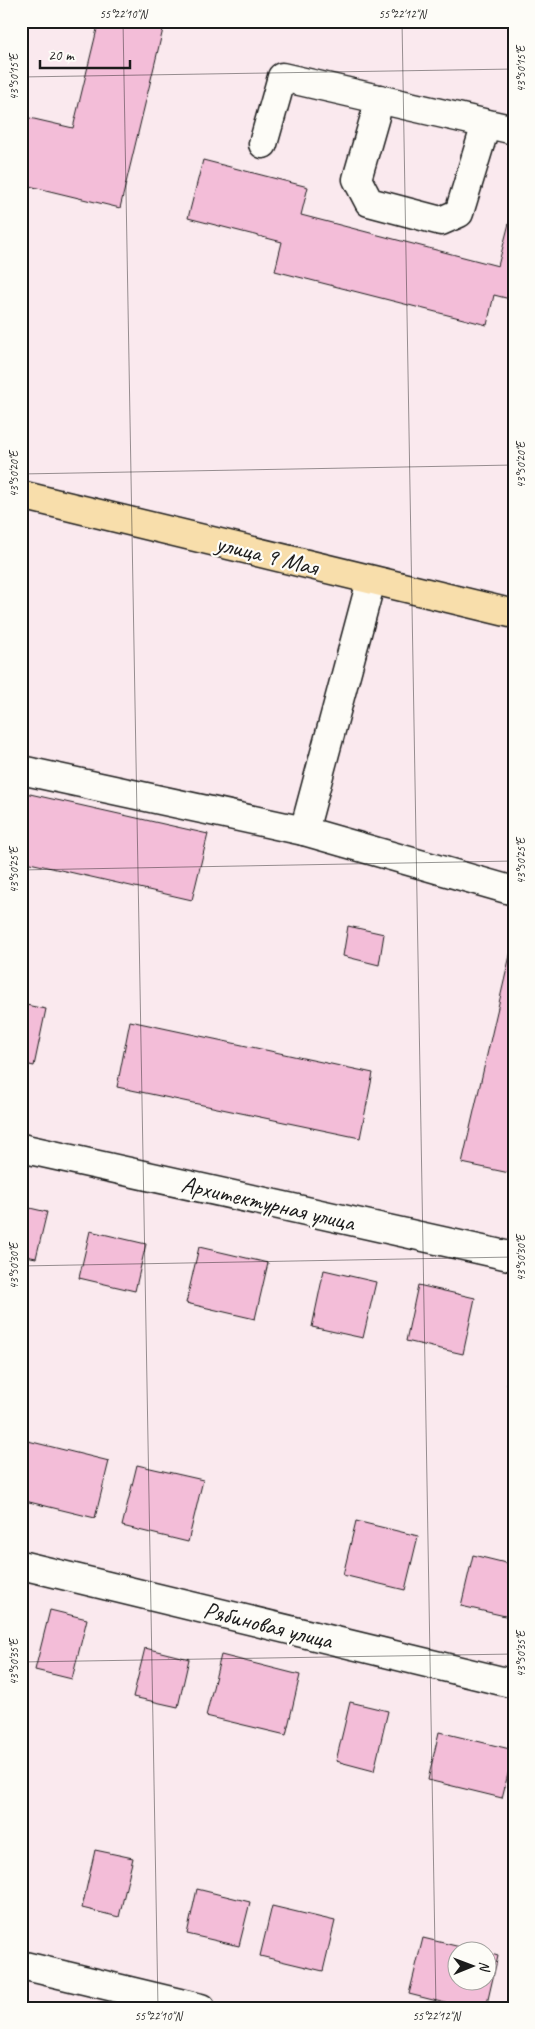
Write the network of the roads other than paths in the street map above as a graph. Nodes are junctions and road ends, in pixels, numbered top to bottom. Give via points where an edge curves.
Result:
1 (380, 99) junction
2 (486, 124) junction
3 (514, 130) edge
4 (264, 144) dead end
5 (21, 495) edge
6 (371, 581) junction
7 (513, 612) edge
8 (21, 770) edge
9 (304, 831) junction
10 (514, 891) edge
11 (21, 1148) edge
12 (514, 1257) edge
13 (21, 1565) edge
14 (514, 1684) edge
15 (21, 1965) edge
16 (201, 2008) edge

1 - 2 street
1 - 2 street via 357,179 369,202 441,221 459,213
1 - 4 street via 282,77
2 - 3 street
5 - 6 main road, улица 9 Мая
6 - 7 main road, улица 9 Мая
6 - 9 street
8 - 9 street
9 - 10 street
11 - 12 street, Архитектурная улица
13 - 14 street, Рябиновая улица
15 - 16 street

